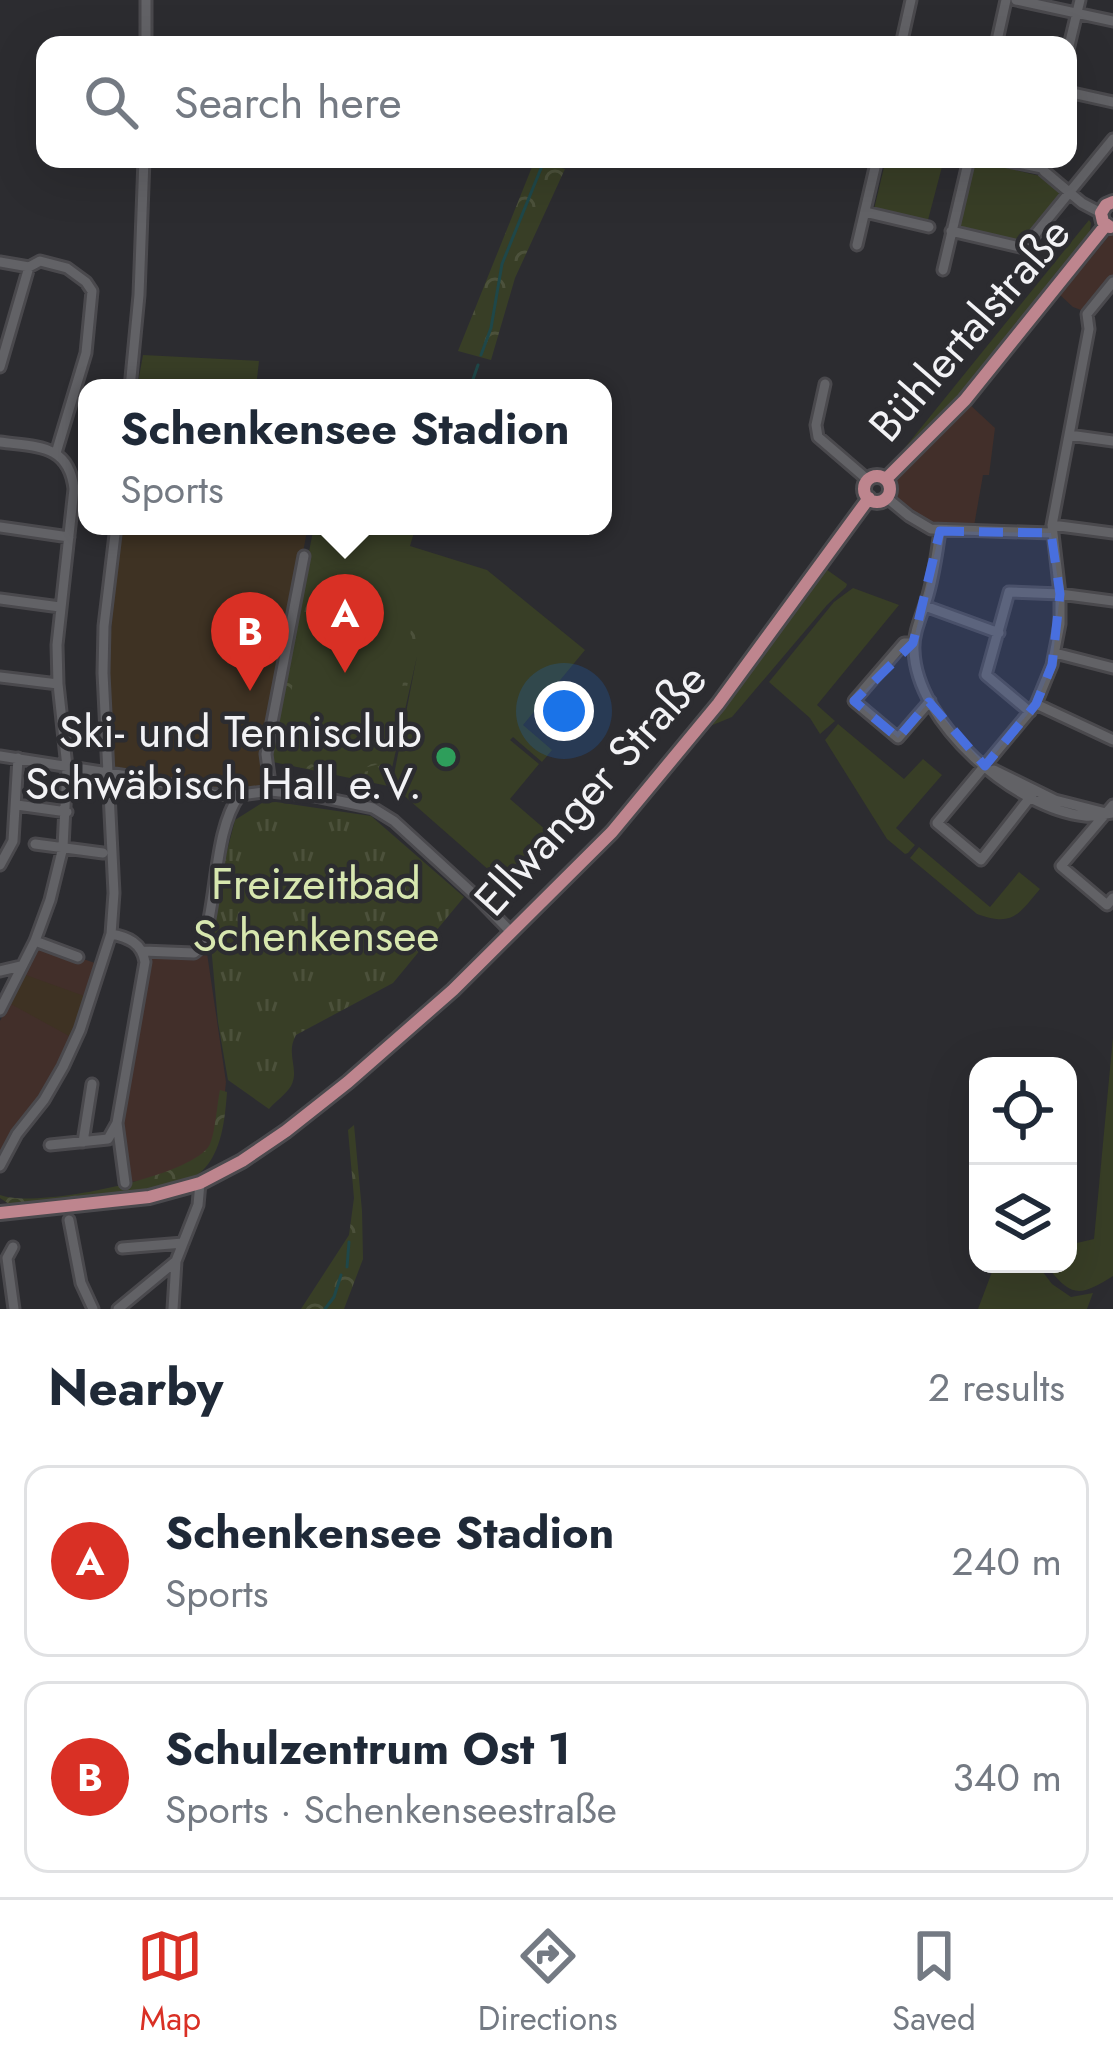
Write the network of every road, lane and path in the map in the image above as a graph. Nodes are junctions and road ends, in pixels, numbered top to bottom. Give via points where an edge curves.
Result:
1 (146, 0) edge
2 (910, 0) edge
3 (1006, 0) edge
4 (1016, 0) edge
5 (1079, 6) edge
6 (1113, 20) edge
7 (146, 36) edge
8 (903, 36) edge
9 (998, 36) edge
10 (1072, 36) edge
11 (1077, 94) edge
12 (1113, 102) edge
13 (1113, 139) edge
14 (144, 168) edge
15 (875, 168) edge
16 (967, 168) edge
17 (1047, 168) edge
18 (1070, 192) junction
19 (865, 212) junction
20 (1107, 215) edge
21 (929, 227) dead end
22 (951, 231) junction
23 (857, 245) dead end
24 (0, 262) edge
25 (29, 266) junction
26 (943, 270) dead end
27 (1113, 282) edge
28 (0, 367) edge
29 (79, 379) edge
30 (131, 379) edge
31 (78, 381) edge
32 (825, 384) dead end
33 (1069, 435) junction
34 (1113, 441) edge
35 (0, 442) edge
36 (56, 453) junction
37 (886, 479) junction
38 (868, 480) junction
39 (74, 489) junction
40 (78, 490) edge
41 (886, 497) junction
42 (869, 498) junction
43 (0, 526) edge
44 (1052, 529) junction
45 (940, 531) junction
46 (1113, 533) edge
47 (115, 535) edge
48 (69, 537) junction
49 (304, 556) dead end
50 (1060, 594) junction
51 (0, 599) edge
52 (1113, 601) edge
53 (60, 607) junction
54 (925, 607) junction
55 (999, 633) junction
56 (913, 644) junction
57 (1055, 653) junction
58 (1113, 668) edge
59 (0, 677) edge
60 (58, 684) junction
61 (930, 701) junction
62 (1033, 708) junction
63 (1113, 740) edge
64 (0, 756) edge
65 (18, 758) junction
66 (985, 766) junction
67 (67, 767) junction
68 (110, 773) junction
69 (271, 791) junction
70 (1033, 795) junction
71 (240, 796) junction
72 (17, 805) junction
73 (1111, 811) edge
74 (67, 812) junction
75 (13, 841) junction
76 (0, 842) edge
77 (35, 844) dead end
78 (63, 848) junction
79 (103, 853) dead end
80 (0, 865) edge
81 (1113, 898) edge
82 (512, 933) junction
83 (111, 934) junction
84 (35, 941) junction
85 (143, 951) junction
86 (78, 957) dead end
87 (21, 966) junction
88 (0, 970) edge
89 (0, 1010) edge
90 (92, 1084) dead end
91 (117, 1123) junction
92 (83, 1142) junction
93 (50, 1145) dead end
94 (0, 1166) edge
95 (200, 1183) junction
96 (125, 1184) dead end
97 (0, 1213) edge
98 (69, 1220) dead end
99 (182, 1243) junction
100 (14, 1247) dead end
101 (122, 1248) dead end
102 (176, 1262) junction
103 (14, 1309) edge
104 (93, 1309) edge
105 (118, 1309) edge
106 (173, 1309) edge

1 - 7 street
2 - 8 street
3 - 9 street
4 - 5 street
5 - 6 street
5 - 10 street
11 - 12 street
13 - 18 street
14 - 30 street
15 - 19 street
16 - 22 street
17 - 18 street
18 - 20 street
18 - 22 street via 1023,249
19 - 21 street
19 - 23 street
20 - 37 main road, Bühlertalstraße via 965,400
22 - 26 street
24 - 25 street
25 - 28 street
25 - 29 street via 67,268 92,291
27 - 33 street via 1087,314
31 - 36 street
32 - 38 street via 818,436
33 - 34 street
33 - 44 street
35 - 36 street
36 - 39 street via 69,464
37 - 38 main road
37 - 41 main road
38 - 42 main road
39 - 40 street
39 - 48 street
41 - 42 main road
41 - 45 street
42 - 82 main road, Ellwanger Straße via 683,748
43 - 48 street
44 - 45 street
44 - 46 street
44 - 50 street
45 - 54 street
47 - 68 street via 103,662
48 - 53 street
49 - 69 street via 268,738
50 - 52 street
50 - 55 street via 1009,592
50 - 57 street
51 - 53 street
53 - 60 street
54 - 55 street
54 - 56 street
55 - 62 street via 986,675
56 - 61 street
56 - 61 street via 894,652 854,701 898,738
57 - 58 street
57 - 62 street
59 - 60 street
60 - 67 street
61 - 66 street
62 - 63 street
62 - 66 street
64 - 65 street
65 - 67 street
65 - 72 street
66 - 70 street via 1008,787
66 - 70 street via 937,823 981,860
67 - 68 street
67 - 74 street
68 - 71 street
68 - 83 street
69 - 71 street
69 - 82 street via 381,812
70 - 73 street via 1086,816
71 - 85 street via 201,946
72 - 74 street
72 - 75 street
73 - 81 street via 1061,866 1107,904
74 - 78 street
75 - 76 street
75 - 80 street
77 - 78 street
78 - 79 street
78 - 84 street
82 - 95 main road, Ellwanger Straße via 348,1082
83 - 85 street
83 - 94 street via 63,1066
84 - 86 street
84 - 87 street
85 - 91 street
87 - 88 street
87 - 89 street
90 - 92 street
91 - 92 street via 108,1139
91 - 96 street
92 - 93 street
95 - 97 main road, Ellwanger Straße via 149,1197
95 - 99 street
98 - 104 street
99 - 101 street
99 - 102 street
100 - 103 street via 7,1258
102 - 105 street
102 - 106 street

